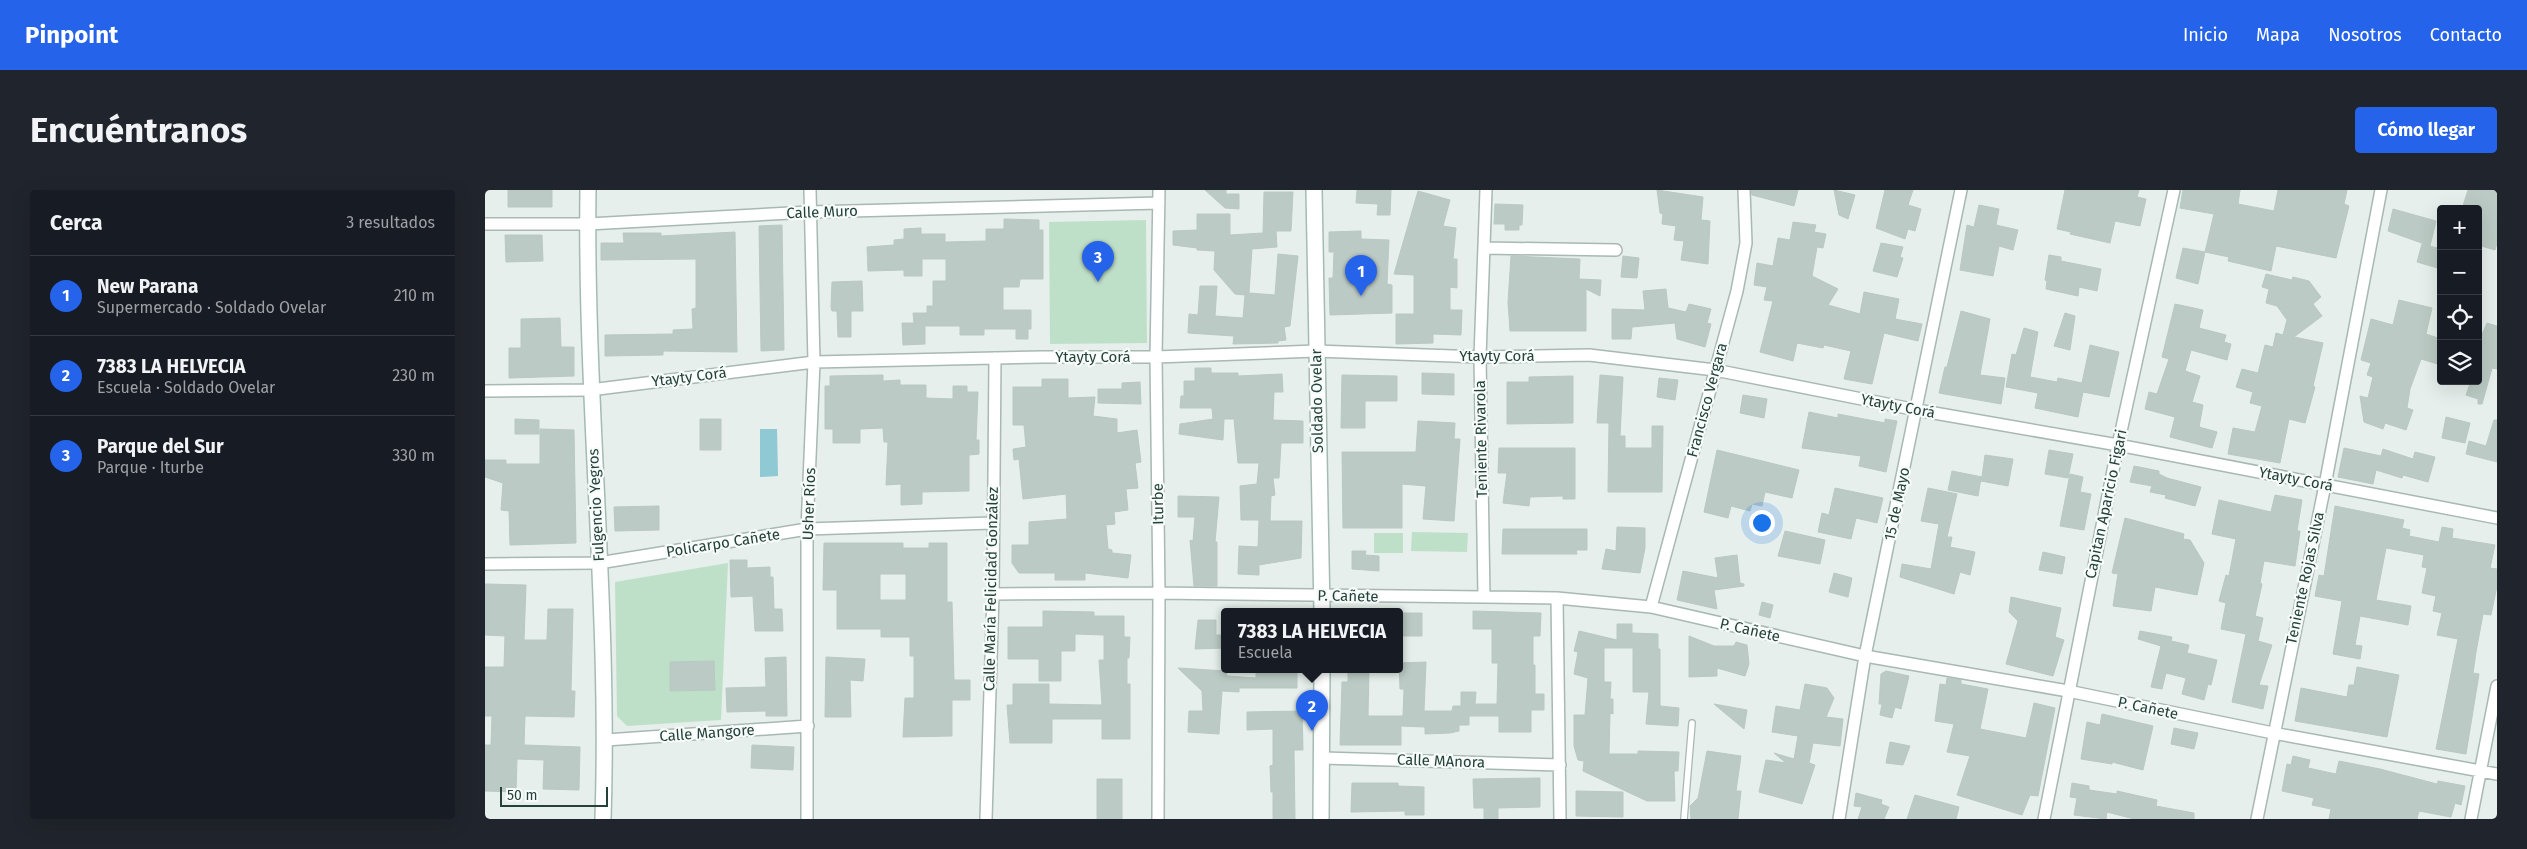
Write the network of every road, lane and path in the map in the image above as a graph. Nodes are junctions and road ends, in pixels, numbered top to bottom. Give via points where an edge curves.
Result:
1 (588, 190) edge
2 (810, 190) edge
3 (1159, 190) edge
4 (1314, 190) edge
5 (1486, 190) edge
6 (1744, 190) edge
7 (1961, 190) edge
8 (2173, 190) edge
9 (2381, 190) edge
10 (1159, 203) junction
11 (810, 212) junction
12 (485, 224) edge
13 (588, 224) junction
14 (1484, 248) junction
15 (1616, 250) dead end
16 (1316, 351) junction
17 (1156, 357) junction
18 (1480, 357) junction
19 (995, 358) junction
20 (814, 362) junction
21 (1715, 370) junction
22 (590, 390) junction
23 (485, 391) edge
24 (1917, 410) junction
25 (2118, 445) junction
26 (2325, 485) junction
27 (2497, 518) edge
28 (992, 523) junction
29 (807, 529) junction
30 (599, 563) junction
31 (485, 564) edge
32 (1159, 592) junction
33 (993, 594) junction
34 (1322, 596) junction
35 (1484, 597) junction
36 (1557, 598) junction
37 (1322, 608) edge
38 (1651, 608) junction
39 (1865, 656) junction
40 (1322, 673) edge
41 (2497, 686) edge
42 (2068, 691) junction
43 (1692, 723) dead end
44 (808, 726) junction
45 (2273, 733) junction
46 (606, 740) junction
47 (1323, 758) junction
48 (1560, 765) junction
49 (2481, 771) junction
50 (2497, 774) edge
51 (603, 819) edge
52 (807, 819) edge
53 (986, 819) edge
54 (1158, 819) edge
55 (1321, 819) edge
56 (1560, 819) edge
57 (1684, 819) edge
58 (1839, 819) edge
59 (2044, 819) edge
60 (2257, 819) edge
61 (2471, 819) edge

1 - 13 street, Fulgencio Yegros
2 - 11 street, Usher Ríos
3 - 10 street, Iturbe
4 - 16 street, Soldado Ovelar
5 - 14 street, Teniente Rivarola
6 - 21 street, Francisco Vergara via 1746,243 1737,291
7 - 24 street, 15 de Mayo
8 - 25 street, Capitan Aparicio Figari
9 - 26 street, Teniente Rojas Silva
10 - 11 street, Calle Muro
10 - 17 street, Iturbe
11 - 13 street, Calle Muro
11 - 20 street, Usher Ríos
12 - 13 street, Calle Muro
13 - 22 street, Fulgencio Yegros
14 - 15 street
14 - 18 street, Teniente Rivarola
16 - 17 street, Ytayty Corá
16 - 18 street, Ytayty Corá
16 - 34 street, Soldado Ovelar
17 - 19 street, Ytayty Corá
17 - 32 street, Iturbe
18 - 21 street, Ytayty Corá via 1589,355
18 - 35 street, Teniente Rivarola
19 - 20 street, Ytayty Corá
19 - 28 street, Calle María Felicidad González
20 - 22 street, Ytayty Corá
20 - 29 street, Usher Ríos
21 - 24 street, Ytayty Corá
21 - 38 street, Francisco Vergara
22 - 23 street, Ytayty Corá
22 - 30 street, Fulgencio Yegros
24 - 25 street, Ytayty Corá
24 - 39 street, 15 de Mayo
25 - 26 street, Ytayty Corá
25 - 42 street, Capitan Aparicio Figari
26 - 27 street, Ytayty Corá
26 - 45 street, Teniente Rojas Silva
28 - 29 street, Policarpo Cañete
28 - 33 street, Calle María Felicidad González
29 - 30 street, Policarpo Cañete
29 - 44 street, Usher Ríos
30 - 31 street, Policarpo Cañete
30 - 46 street, Fulgencio Yegros
32 - 33 street, P. Cañete
32 - 34 street, P. Cañete
32 - 54 street, Iturbe
33 - 53 street, Calle María Felicidad González
34 - 35 street, P. Cañete
34 - 37 street, Soldado Ovelar
35 - 36 street, P. Cañete
36 - 38 street, P. Cañete
36 - 48 street
38 - 39 street, P. Cañete
39 - 42 street, P. Cañete
39 - 58 street, 15 de Mayo
40 - 47 street
41 - 49 street
42 - 45 street, P. Cañete
42 - 59 street, Capitan Aparicio Figari
43 - 57 lane
44 - 46 street, Calle Mangore
44 - 52 street, Usher Ríos
45 - 49 street, P. Cañete
45 - 60 street, Teniente Rojas Silva
46 - 51 street, Fulgencio Yegros
47 - 48 street, Calle MAnora
47 - 55 street
48 - 56 street
49 - 50 street, P. Cañete
49 - 61 street

